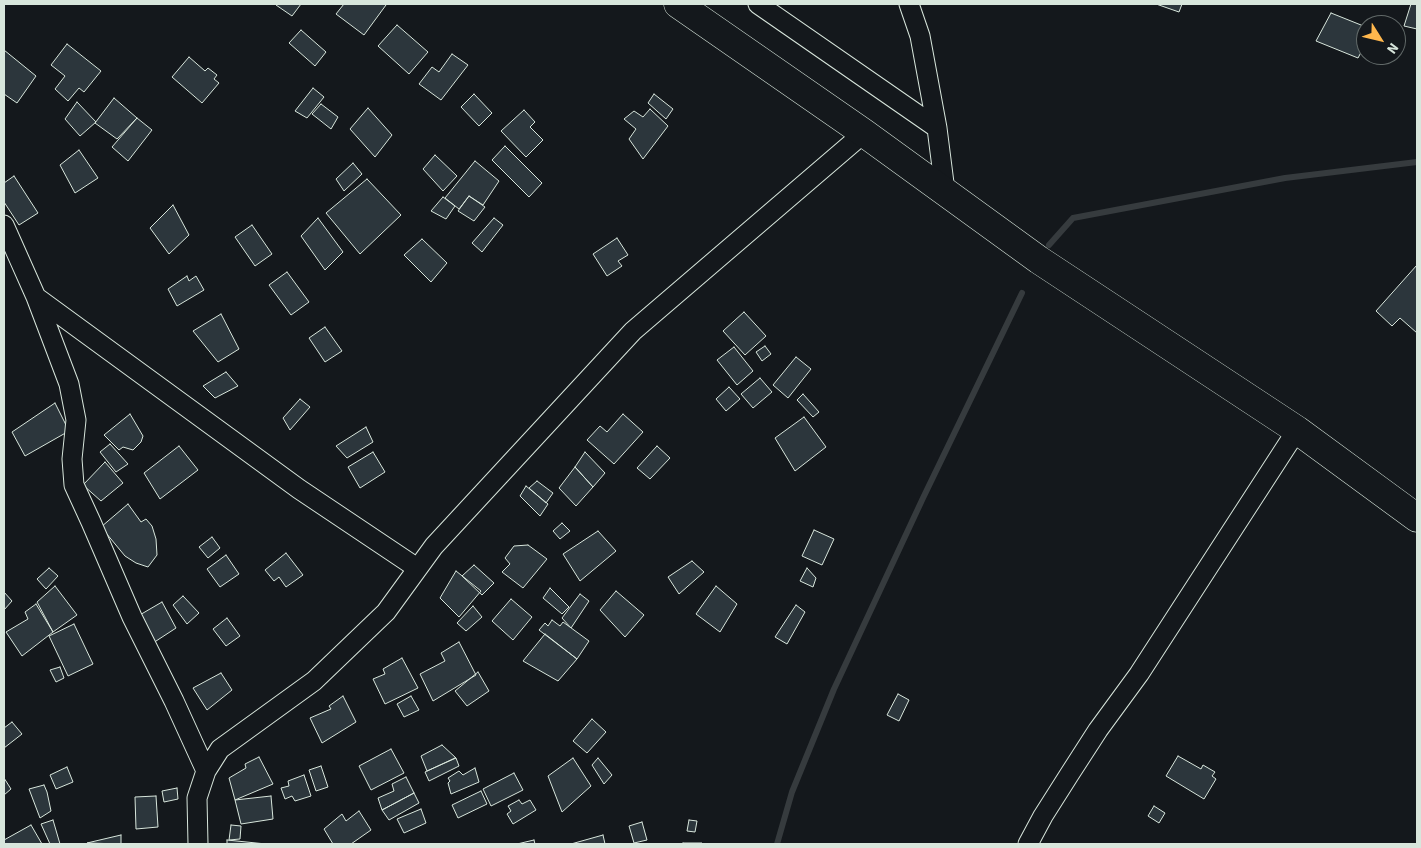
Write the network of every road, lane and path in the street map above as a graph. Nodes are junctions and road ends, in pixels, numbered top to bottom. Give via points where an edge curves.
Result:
1 (678, 4) edge
2 (758, 4) edge
3 (909, 4) edge
4 (937, 128) junction
5 (864, 133) junction
6 (945, 191) junction
7 (4, 225) edge
8 (36, 297) junction
9 (1297, 430) junction
10 (1417, 518) edge
11 (417, 568) junction
12 (206, 771) junction
13 (198, 844) edge
14 (1028, 844) edge

1 - 5 highway
2 - 4 street
3 - 4 street via 920,36
4 - 6 street
5 - 6 highway
5 - 11 street via 633,331
6 - 9 highway via 1039,260
7 - 8 street
8 - 11 street via 299,489
8 - 12 street via 69,384 76,420 72,458 74,485 132,617
9 - 10 highway
9 - 14 street via 1144,666 1068,775
11 - 12 street via 379,619 314,681 220,750
12 - 13 street via 197,798

